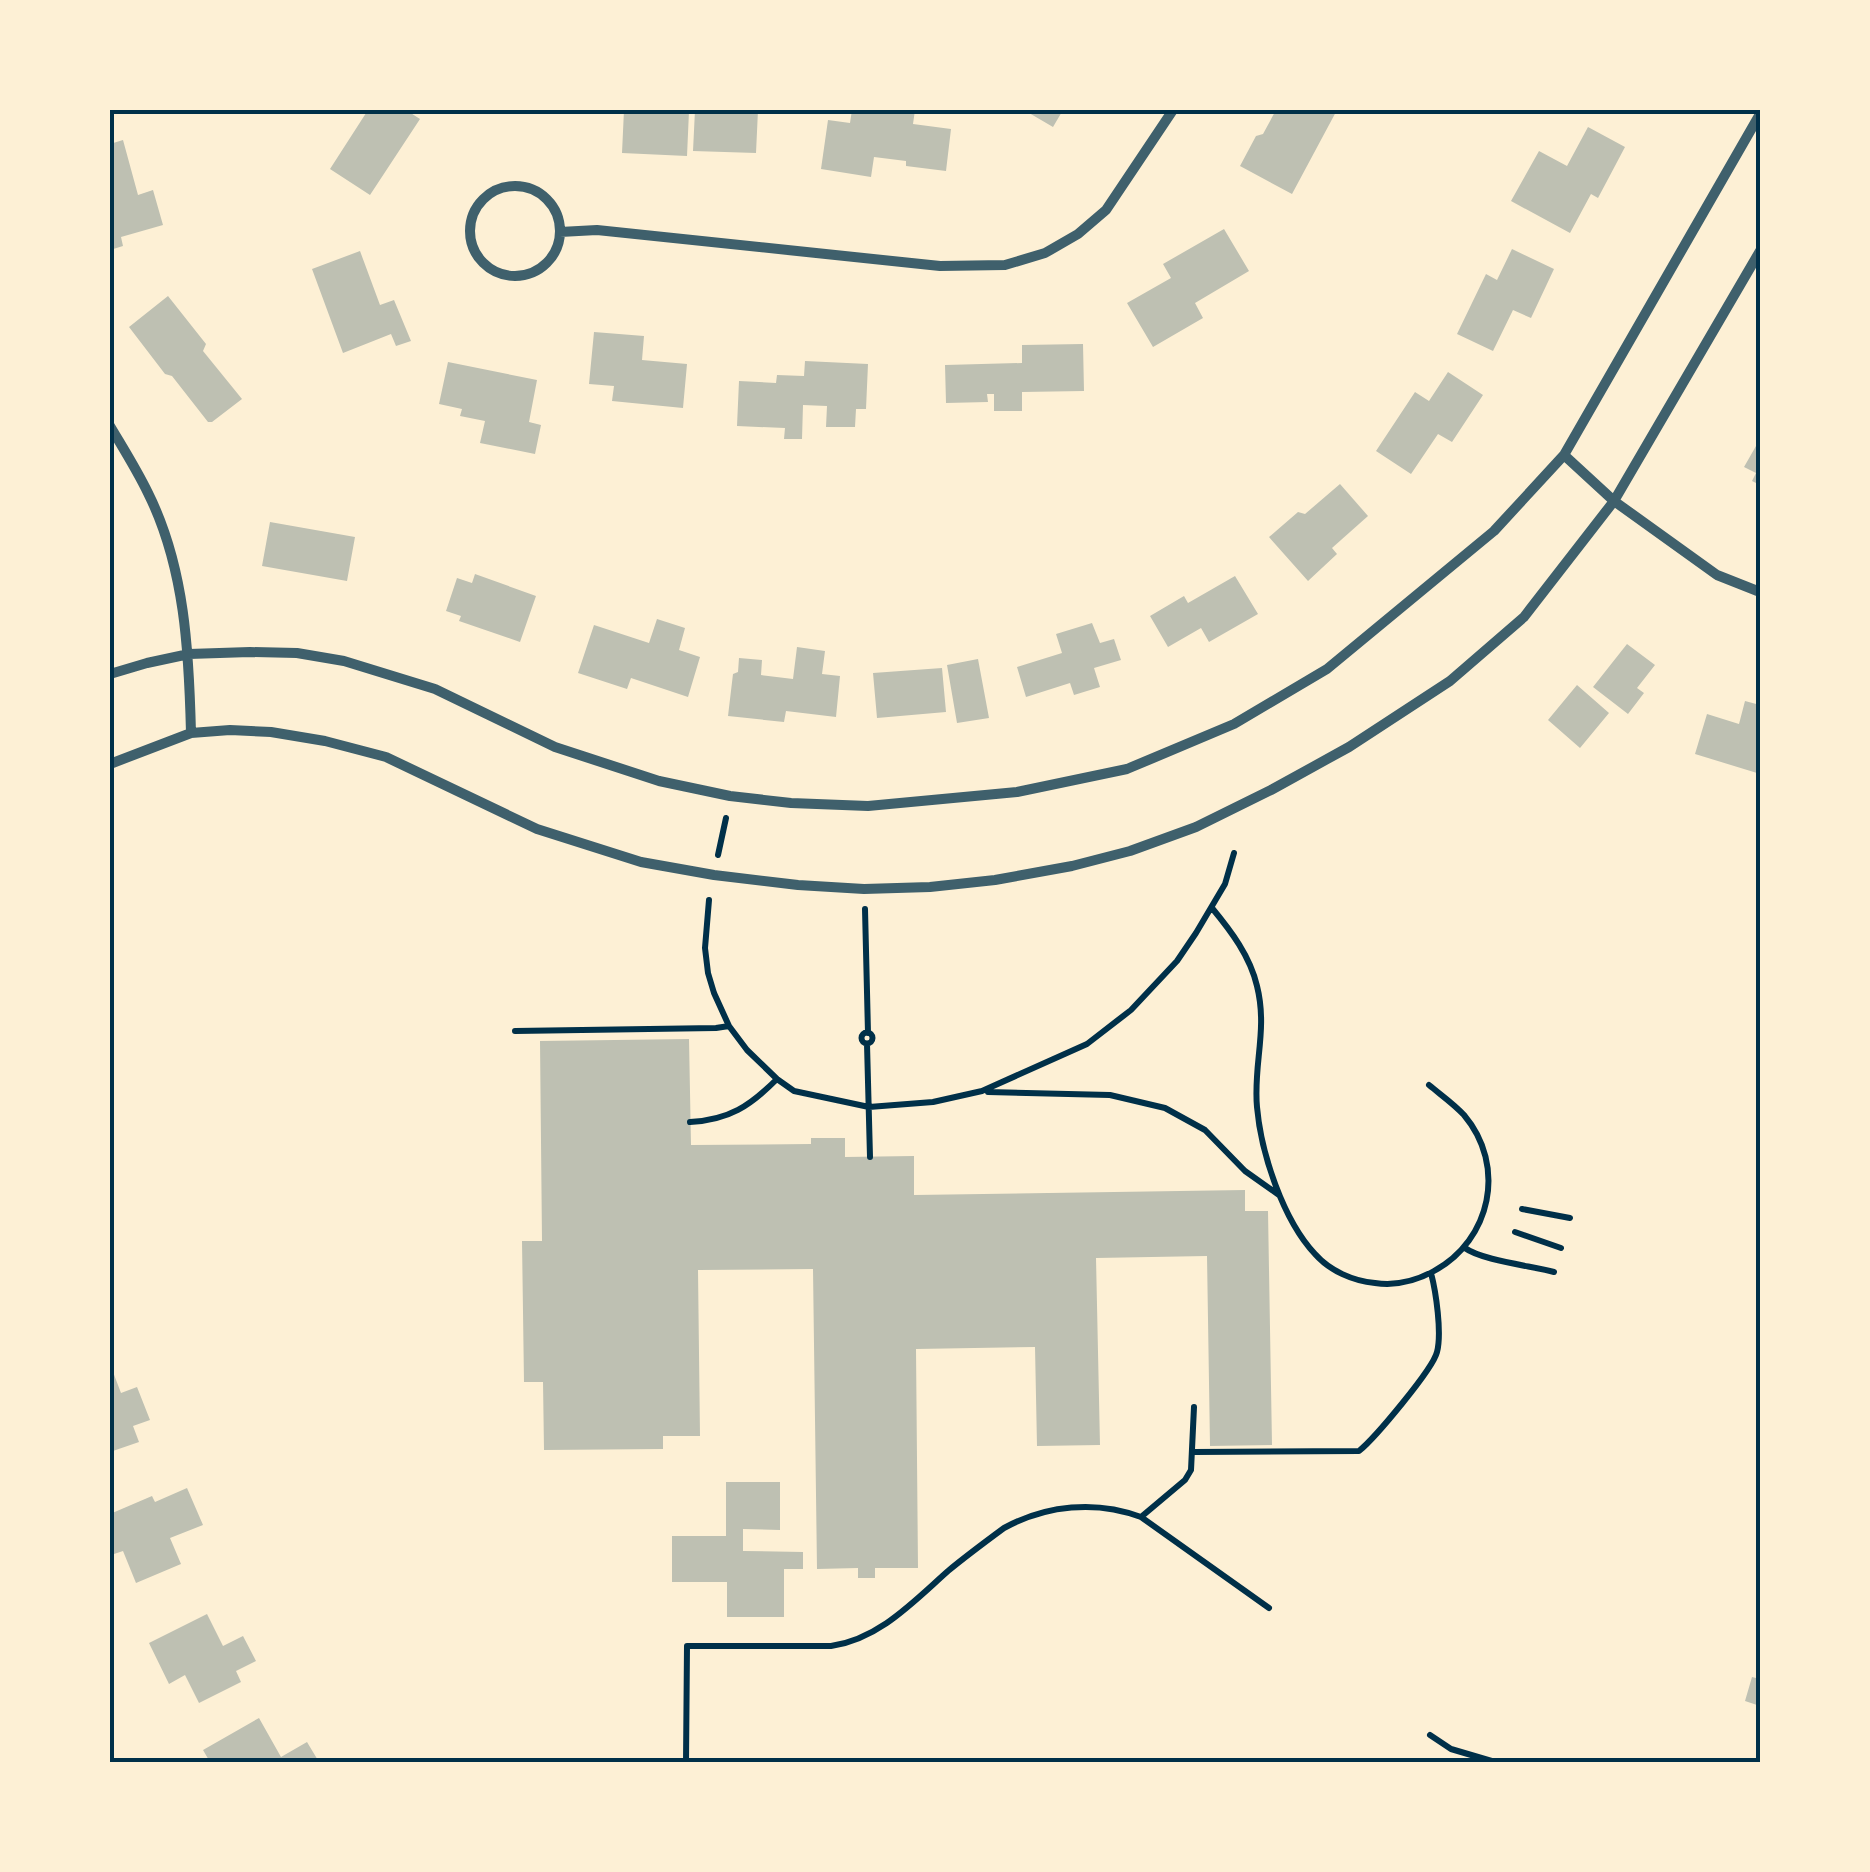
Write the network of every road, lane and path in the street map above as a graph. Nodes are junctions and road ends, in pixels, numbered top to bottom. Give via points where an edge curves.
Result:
1 (1173, 110) edge
2 (1760, 114) edge
3 (560, 232) junction
4 (1760, 251) edge
5 (110, 426) edge
6 (1564, 455) junction
7 (1614, 501) junction
8 (1760, 592) edge
9 (189, 654) junction
10 (110, 674) edge
11 (191, 733) junction
12 (110, 764) edge
13 (727, 812) dead end
14 (1234, 853) dead end
15 (718, 856) dead end
16 (864, 889) junction
17 (709, 900) dead end
18 (1212, 908) junction
19 (729, 1026) junction
20 (515, 1032) dead end
21 (777, 1079) junction
22 (1430, 1085) dead end
23 (982, 1092) junction
24 (868, 1108) junction
25 (690, 1122) dead end
26 (870, 1157) dead end
27 (1282, 1197) junction
28 (1522, 1209) dead end
29 (1570, 1218) dead end
30 (1515, 1232) dead end
31 (1465, 1248) junction
32 (1562, 1248) dead end
33 (1554, 1272) dead end
34 (1431, 1273) junction
35 (1194, 1407) dead end
36 (1194, 1452) junction
37 (1142, 1517) junction
38 (1269, 1608) dead end
39 (1430, 1736) dead end
40 (686, 1762) edge
41 (1495, 1762) edge

1 - 3 street via 1106,210 1046,253 1005,264 940,266 596,230
2 - 6 street
3 - 3 street via 554,256 543,267 514,276 499,274 476,256 469,227 492,191 521,186 548,199
4 - 7 street
5 - 9 street via 166,539
6 - 7 street
6 - 9 street via 1494,531 1327,669 1234,724 1127,769 1017,792 868,806 730,796 555,747 435,689 344,661
7 - 8 street via 1717,575
7 - 16 street via 1524,617 1450,682 1271,790 1196,826 1072,866 995,880
9 - 10 street
9 - 11 street
11 - 12 street
11 - 16 street via 270,732 386,758 538,829 641,862 714,876
13 - 15 path
14 - 18 path
16 - 24 path via 872,1039
17 - 19 path via 708,973
18 - 23 path via 1177,961 1131,1010 1087,1044
18 - 27 path via 1244,952 1256,982 1263,1016 1258,1117
19 - 20 path
19 - 21 path
21 - 24 path via 794,1090
21 - 25 path via 730,1115
22 - 31 path via 1463,1114 1485,1158 1484,1213
23 - 24 path
23 - 27 path via 1110,1095 1164,1108 1205,1130
24 - 26 path
27 - 34 path via 1305,1242 1340,1273 1385,1284
28 - 29 path
30 - 32 path
31 - 33 path
31 - 34 path
34 - 36 path via 1437,1354 1359,1451
35 - 36 path
36 - 37 path via 1188,1477
37 - 38 path
37 - 40 path via 1092,1507 1024,1517 892,1619 850,1643 687,1646
39 - 41 path

